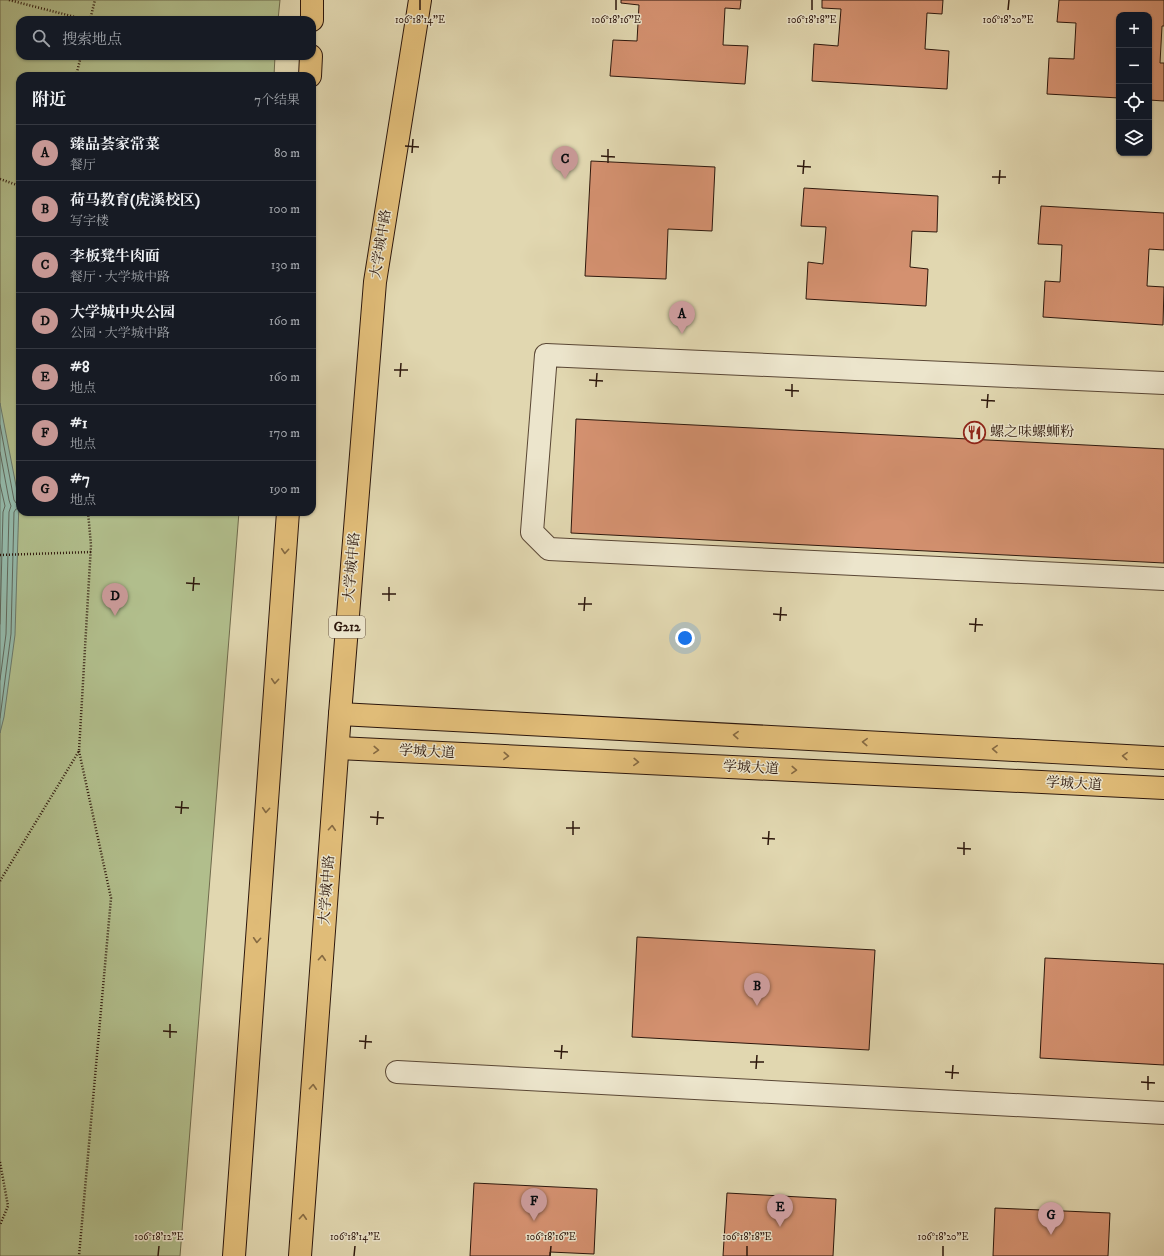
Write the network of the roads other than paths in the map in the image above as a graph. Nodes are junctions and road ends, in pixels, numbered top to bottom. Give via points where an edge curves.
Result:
1 (312, 0) edge
2 (420, 0) edge
3 (312, 16) edge
4 (311, 60) edge
5 (310, 72) edge
6 (1164, 383) edge
7 (288, 516) edge
8 (1164, 579) edge
9 (340, 714) junction
10 (338, 748) junction
11 (1164, 758) edge
12 (1164, 788) edge
13 (397, 1072) dead end
14 (1164, 1113) edge
15 (234, 1256) edge
16 (300, 1256) edge

1 - 3 main road
2 - 9 main road, 大学城中路 / G212 via 375,282
4 - 5 main road
6 - 8 lane via 546,355 532,532 549,549
7 -> 15 main road
9 - 10 main road, 大学城中路 / G212
11 -> 9 main road
10 -> 12 main road, 学城大道
16 -> 10 main road, 大学城中路 / G212
13 - 14 lane

